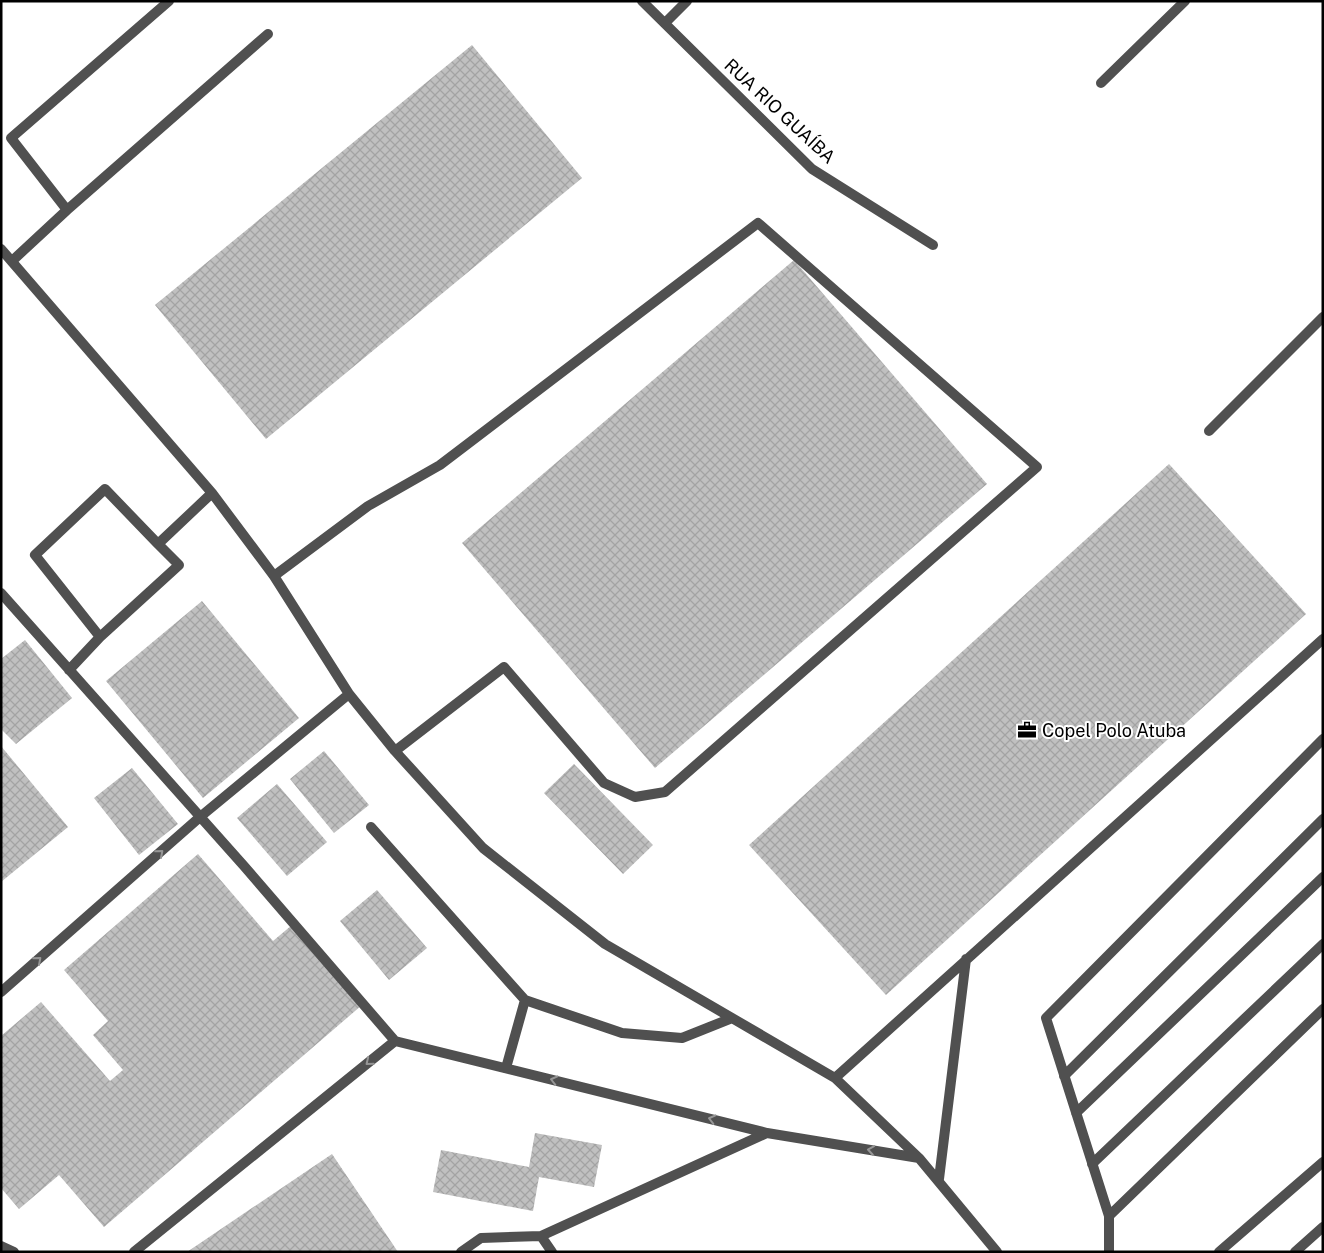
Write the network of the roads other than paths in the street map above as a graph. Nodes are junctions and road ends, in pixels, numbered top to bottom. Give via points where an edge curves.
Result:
1 (169, 1) edge
2 (642, 1) edge
3 (687, 1) edge
4 (1185, 1) edge
5 (665, 24) junction
6 (268, 34) dead end
7 (1101, 84) dead end
8 (67, 210) junction
9 (933, 245) dead end
10 (1, 249) edge
11 (12, 260) junction
12 (1323, 317) edge
13 (1210, 431) dead end
14 (212, 493) junction
15 (158, 544) junction
16 (274, 576) junction
17 (2, 595) edge
18 (100, 637) junction
19 (1323, 639) edge
20 (69, 670) junction
21 (349, 694) junction
22 (1323, 739) edge
23 (395, 751) junction
24 (200, 817) junction
25 (1323, 819) edge
26 (371, 827) dead end
27 (1323, 877) edge
28 (1323, 944) edge
29 (966, 959) junction
30 (1, 992) edge
31 (525, 1000) junction
32 (1323, 1009) edge
33 (732, 1018) junction
34 (395, 1041) junction
35 (506, 1068) junction
36 (1064, 1076) junction
37 (835, 1078) junction
38 (1076, 1113) junction
39 (768, 1133) junction
40 (919, 1158) junction
41 (1323, 1162) edge
42 (1092, 1164) junction
43 (939, 1179) junction
44 (1109, 1216) junction
45 (1323, 1227) edge
46 (542, 1236) junction
47 (1, 1246) edge
48 (14, 1252) edge
49 (134, 1252) edge
50 (461, 1252) edge
51 (552, 1252) edge
52 (997, 1252) edge
53 (1109, 1252) edge
54 (1219, 1252) edge
55 (1295, 1252) edge

1 - 8 street via 11,138
2 - 5 street, RUA RIO GUAÍBA
3 - 5 street
4 - 7 street
5 - 9 street, RUA RIO GUAÍBA via 812,168
6 - 8 street
8 - 11 street
10 - 11 street
11 - 14 street
12 - 13 street
14 - 15 street
14 - 16 street
15 - 18 street via 180,565
15 - 18 street via 105,489 35,556
16 - 21 street
16 - 23 street via 368,506 440,465 758,223 1037,467 665,792 635,797 604,783 504,667
17 - 20 street
18 - 20 street
19 - 29 street
20 - 24 street
21 - 23 street
21 - 24 street
22 - 36 street via 1046,1018
23 - 33 street via 483,848 605,944
30 -> 24 street
24 - 34 street
25 - 36 street
26 - 31 street
27 - 38 street
28 - 42 street
29 - 37 street
29 - 43 street
31 - 33 street via 622,1032 682,1038
31 - 35 street
32 - 44 street
33 - 37 street
34 - 35 street
34 -> 49 street
39 -> 35 street
36 - 38 street
37 - 40 street
38 - 42 street
40 -> 39 street
39 - 46 street
40 - 43 street
41 - 54 street
42 - 44 street
43 - 52 street
44 - 53 street
45 - 55 street
46 - 50 street via 481,1238
46 - 51 street
47 - 48 street

